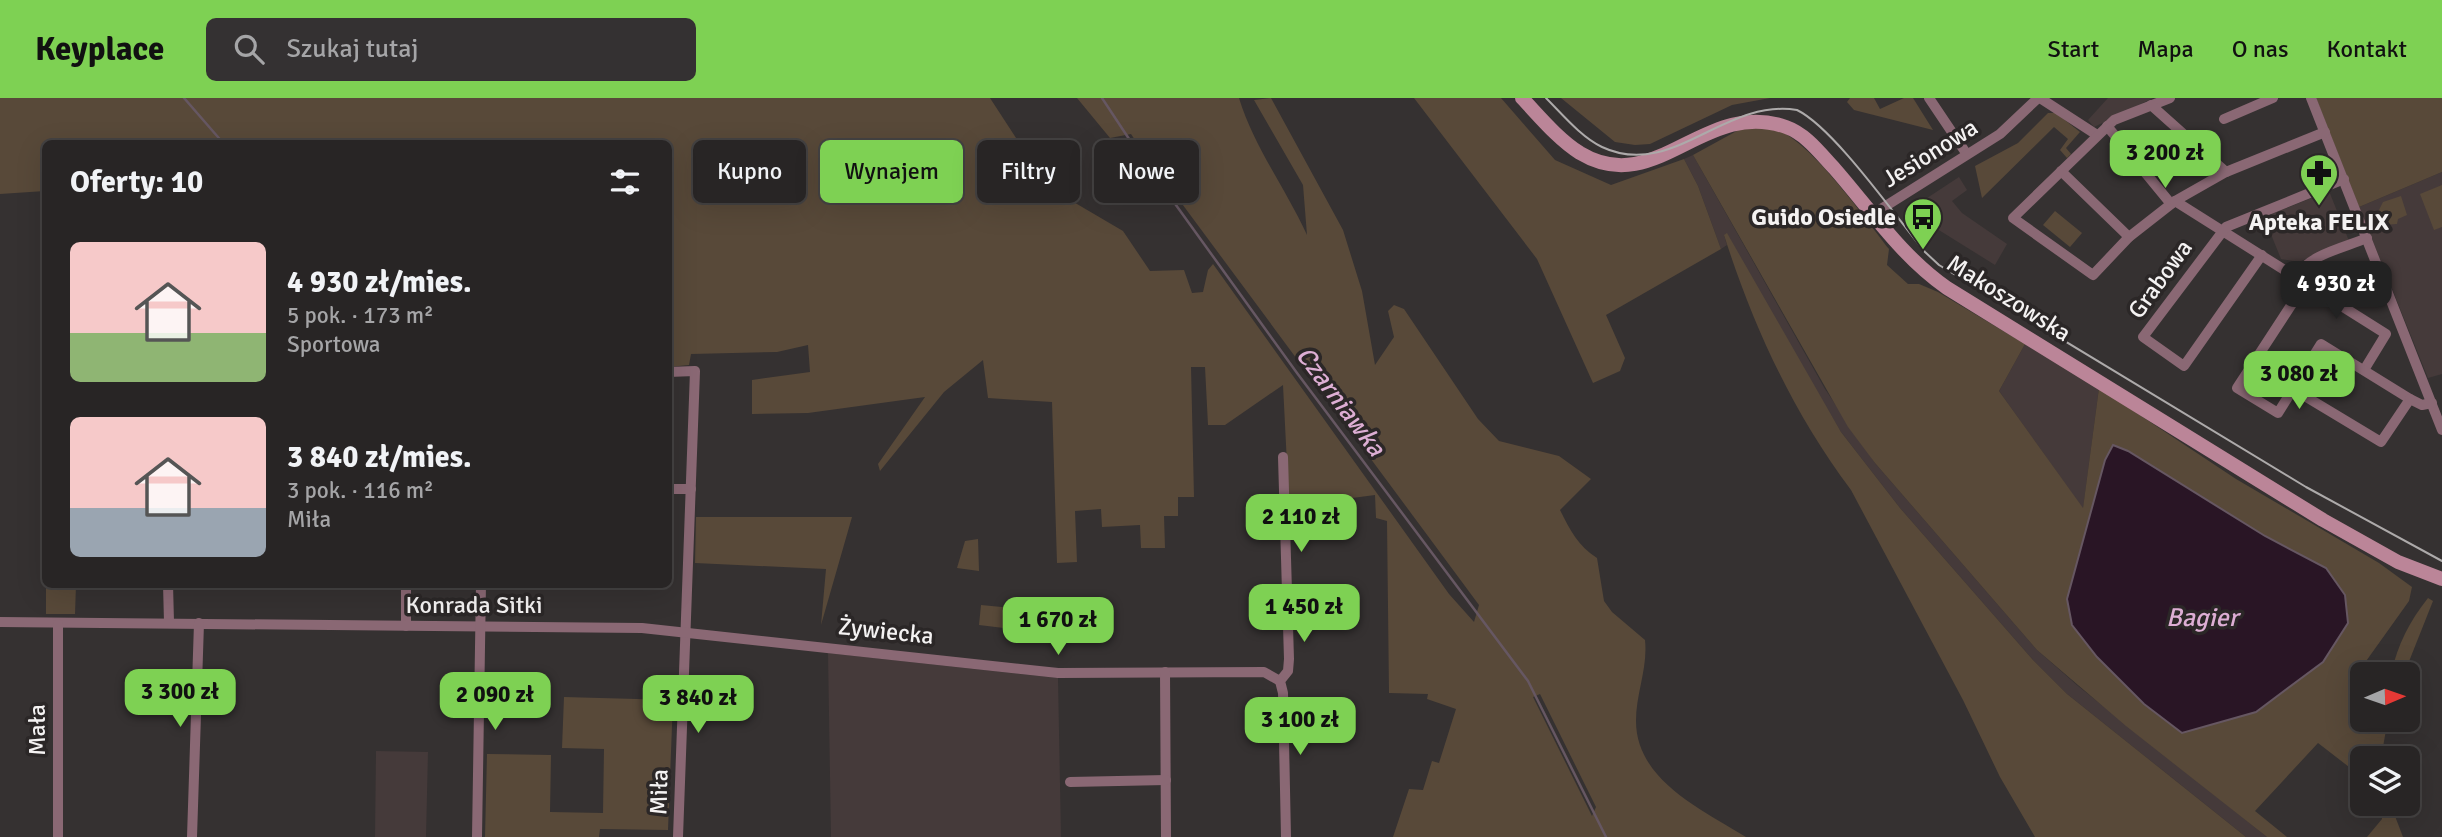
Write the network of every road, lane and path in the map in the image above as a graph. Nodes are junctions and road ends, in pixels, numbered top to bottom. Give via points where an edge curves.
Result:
1 (1521, 98) edge
2 (1929, 98) edge
3 (2043, 98) edge
4 (2170, 98) edge
5 (2273, 98) edge
6 (2311, 98) edge
7 (2151, 105) junction
8 (2224, 119) dead end
9 (2107, 126) junction
10 (2325, 132) junction
11 (2097, 135) junction
12 (1966, 153) junction
13 (2061, 171) junction
14 (2226, 172) junction
15 (2344, 179) junction
16 (2173, 203) junction
17 (1873, 214) junction
18 (2221, 232) junction
19 (2129, 237) junction
20 (2367, 238) junction
21 (2262, 255) junction
22 (2296, 276) junction
23 (2305, 284) junction
24 (2364, 370) junction
25 (672, 372) edge
26 (2293, 389) junction
27 (2410, 399) junction
28 (2432, 403) junction
29 (2442, 430) edge
30 (1283, 457) dead end
31 (672, 489) edge
32 (691, 489) junction
33 (2438, 575) edge
34 (168, 588) edge
35 (406, 588) edge
36 (481, 588) edge
37 (0, 622) edge
38 (169, 622) junction
39 (199, 623) junction
40 (58, 624) junction
41 (406, 626) junction
42 (480, 626) junction
43 (687, 631) junction
44 (820, 645) joint
45 (1165, 673) junction
46 (1280, 681) junction
47 (1166, 780) junction
48 (1070, 782) dead end
49 (58, 837) edge
50 (192, 837) edge
51 (477, 837) edge
52 (678, 837) edge
53 (1166, 837) edge
54 (1286, 837) edge

1 - 17 main road, Makoszowska via 1566,143 1592,159 1624,166 1653,159 1738,120 1788,127 1812,144
2 - 12 street
3 - 11 street
3 - 12 street, Jesionowa via 2000,134
4 - 7 street
5 - 8 street
6 - 10 street
7 - 9 street via 2119,116
7 - 14 street
9 - 11 street
9 - 16 street
10 - 14 street, Grabowa
10 - 15 street
11 - 13 street
12 - 17 street, Jesionowa
13 - 19 street
13 - 19 street via 2013,218 2093,275
14 - 16 street, Grabowa
15 - 18 street, Grabowa
15 - 20 street
16 - 18 street, Grabowa
16 - 19 street
17 - 33 main road, Makoszowska via 1917,265 1947,288 2323,520 2398,562
18 - 21 street, Grabowa
18 - 21 street, Grabowa via 2143,337 2184,366
20 - 22 street via 2314,260
20 - 28 street
21 - 22 street, Grabowa
22 - 23 street, Grabowa
23 - 24 street, Grabowa via 2386,334
23 - 26 street via 2237,388 2278,413
24 - 26 street via 2321,344
24 - 27 street
25 - 32 street, Miła via 695,371
26 - 27 street via 2381,442
27 - 28 street via 2422,405
28 - 29 street
30 - 46 street via 1289,659 1288,671
31 - 32 street
32 - 43 street, Miła
34 - 38 street
35 - 41 street
36 - 42 street
37 - 40 street, Konrada Sitki
38 - 39 street, Konrada Sitki
38 - 40 street, Konrada Sitki
39 - 41 street, Konrada Sitki
39 - 50 street
40 - 49 street, Mała
41 - 42 street, Konrada Sitki
42 - 43 street, Konrada Sitki
42 - 51 street
43 - 44 street, Konrada Sitki
43 - 52 street, Miła
44 - 45 street, Żywiecka via 1058,673
45 - 46 street, Żywiecka via 1264,672
45 - 47 street
46 - 54 street
47 - 48 street
47 - 53 street

